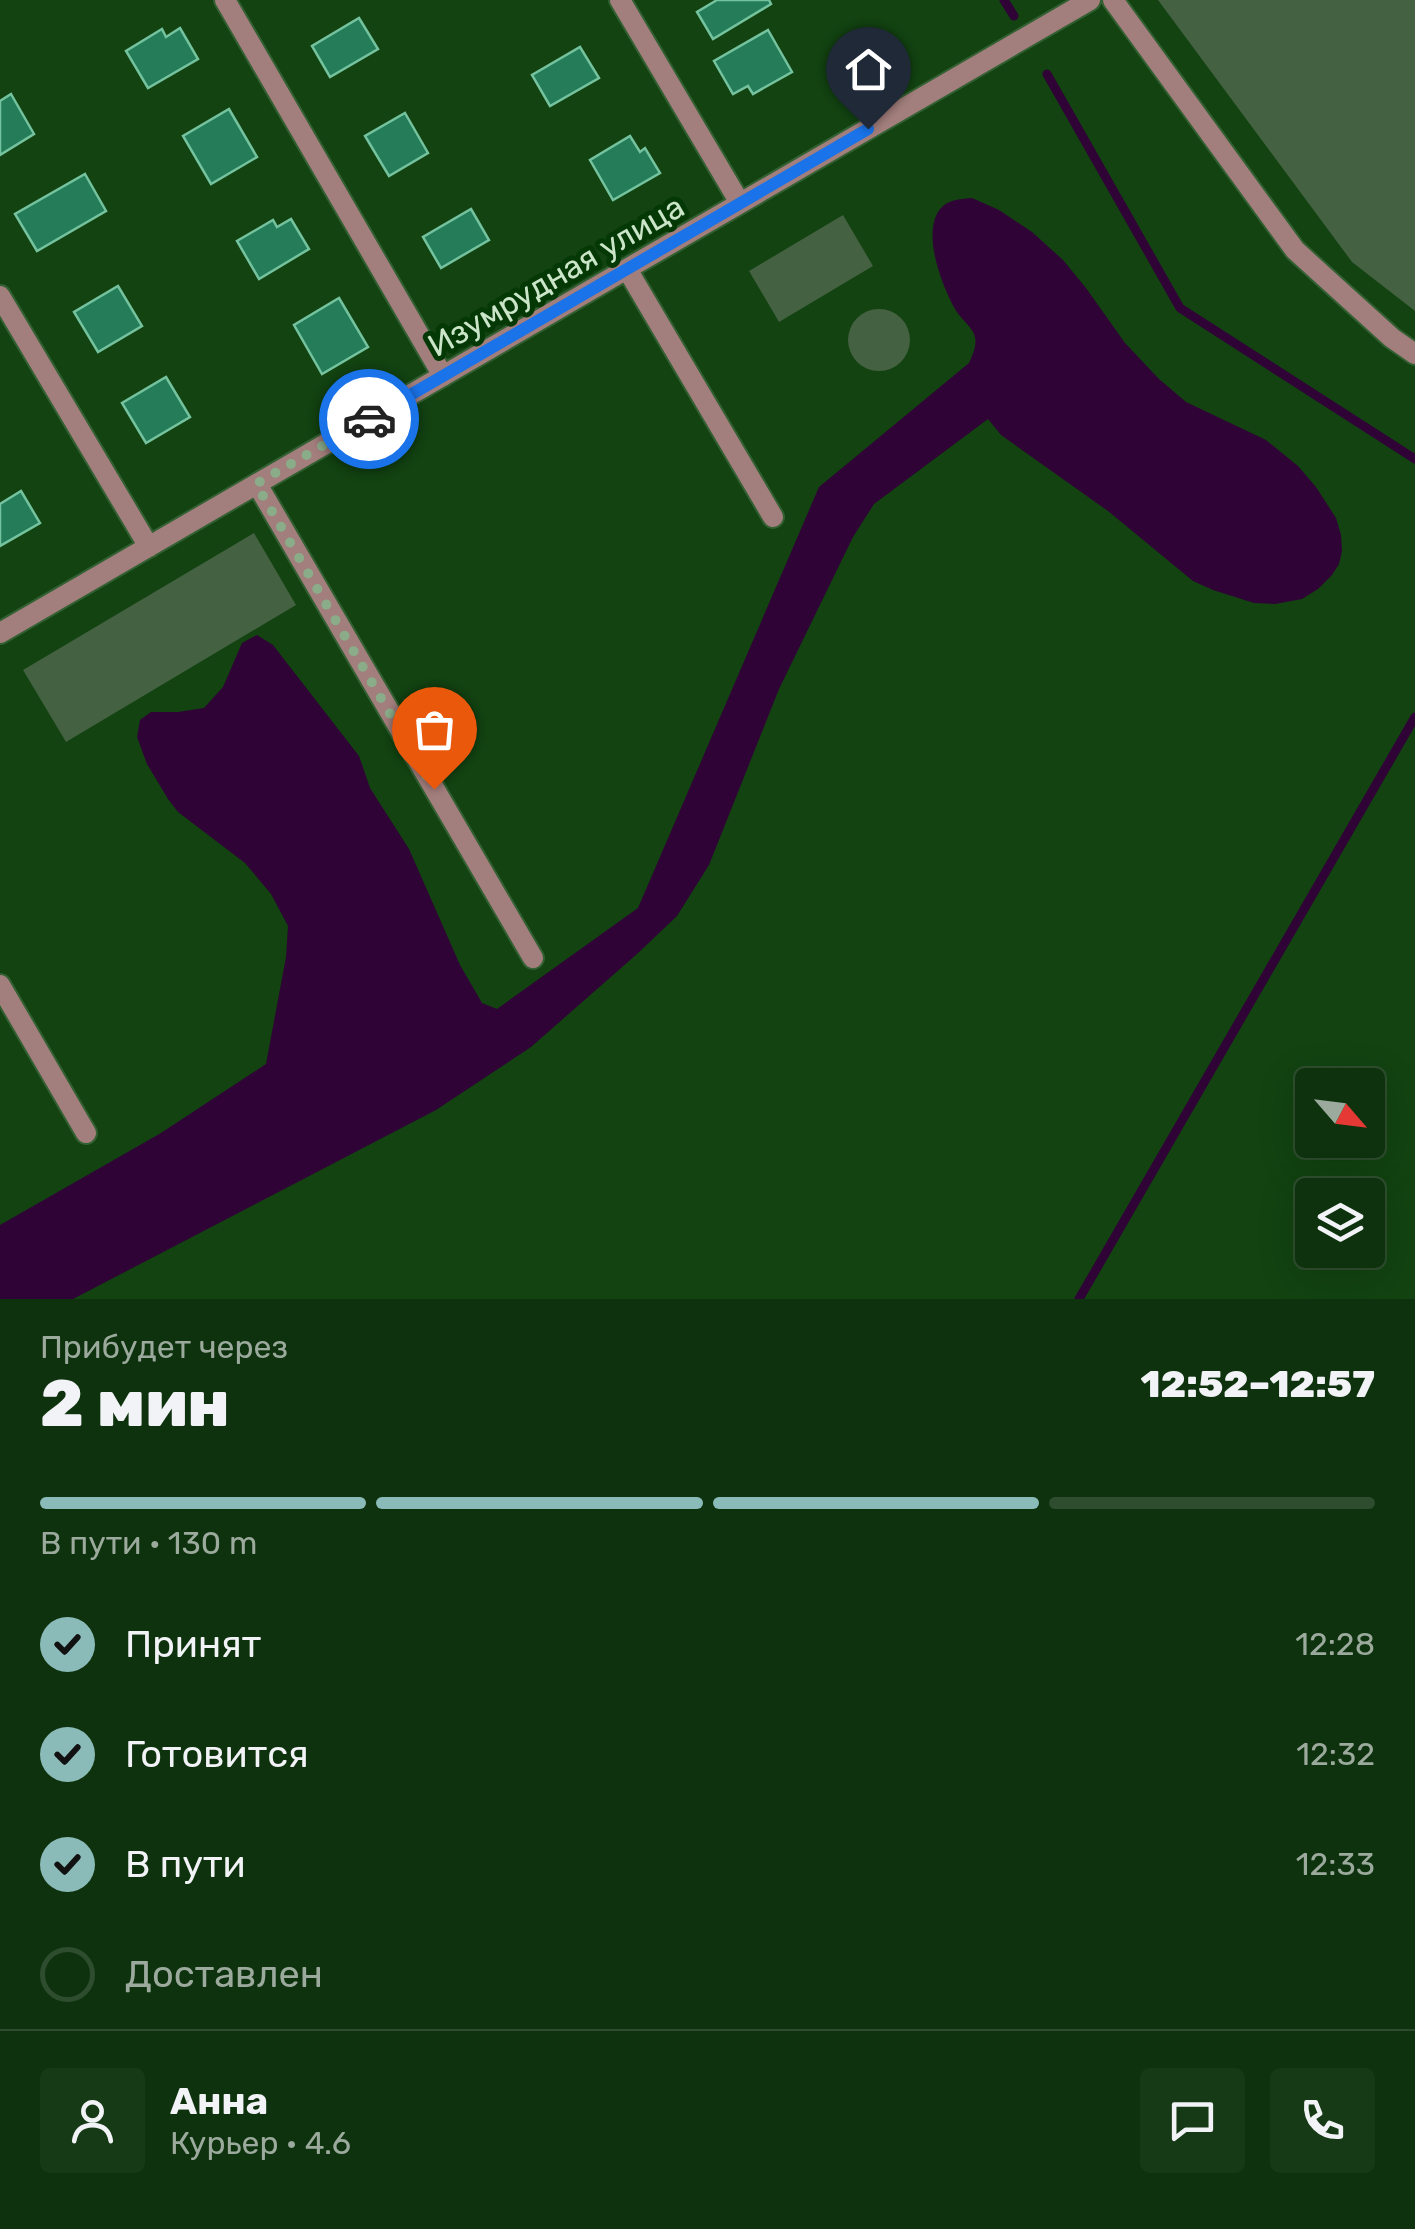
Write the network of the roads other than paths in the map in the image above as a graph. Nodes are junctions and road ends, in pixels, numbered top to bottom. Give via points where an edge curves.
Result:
1 (224, 0) edge
2 (620, 0) edge
3 (1090, 0) edge
4 (1113, 0) edge
5 (740, 204) junction
6 (627, 269) junction
7 (0, 296) edge
8 (1415, 354) edge
9 (443, 376) junction
10 (256, 484) junction
11 (773, 518) dead end
12 (148, 547) junction
13 (0, 633) edge
14 (534, 958) dead end
15 (0, 985) edge
16 (86, 1133) dead end

1 - 9 street
2 - 5 street
3 - 5 street, Изумрудная улица
4 - 8 street via 1295,250
5 - 6 street, Изумрудная улица
6 - 9 street, Изумрудная улица
6 - 11 street
7 - 12 street
9 - 10 street, Изумрудная улица
10 - 12 street, Изумрудная улица
10 - 14 street
12 - 13 street, Изумрудная улица
15 - 16 street

